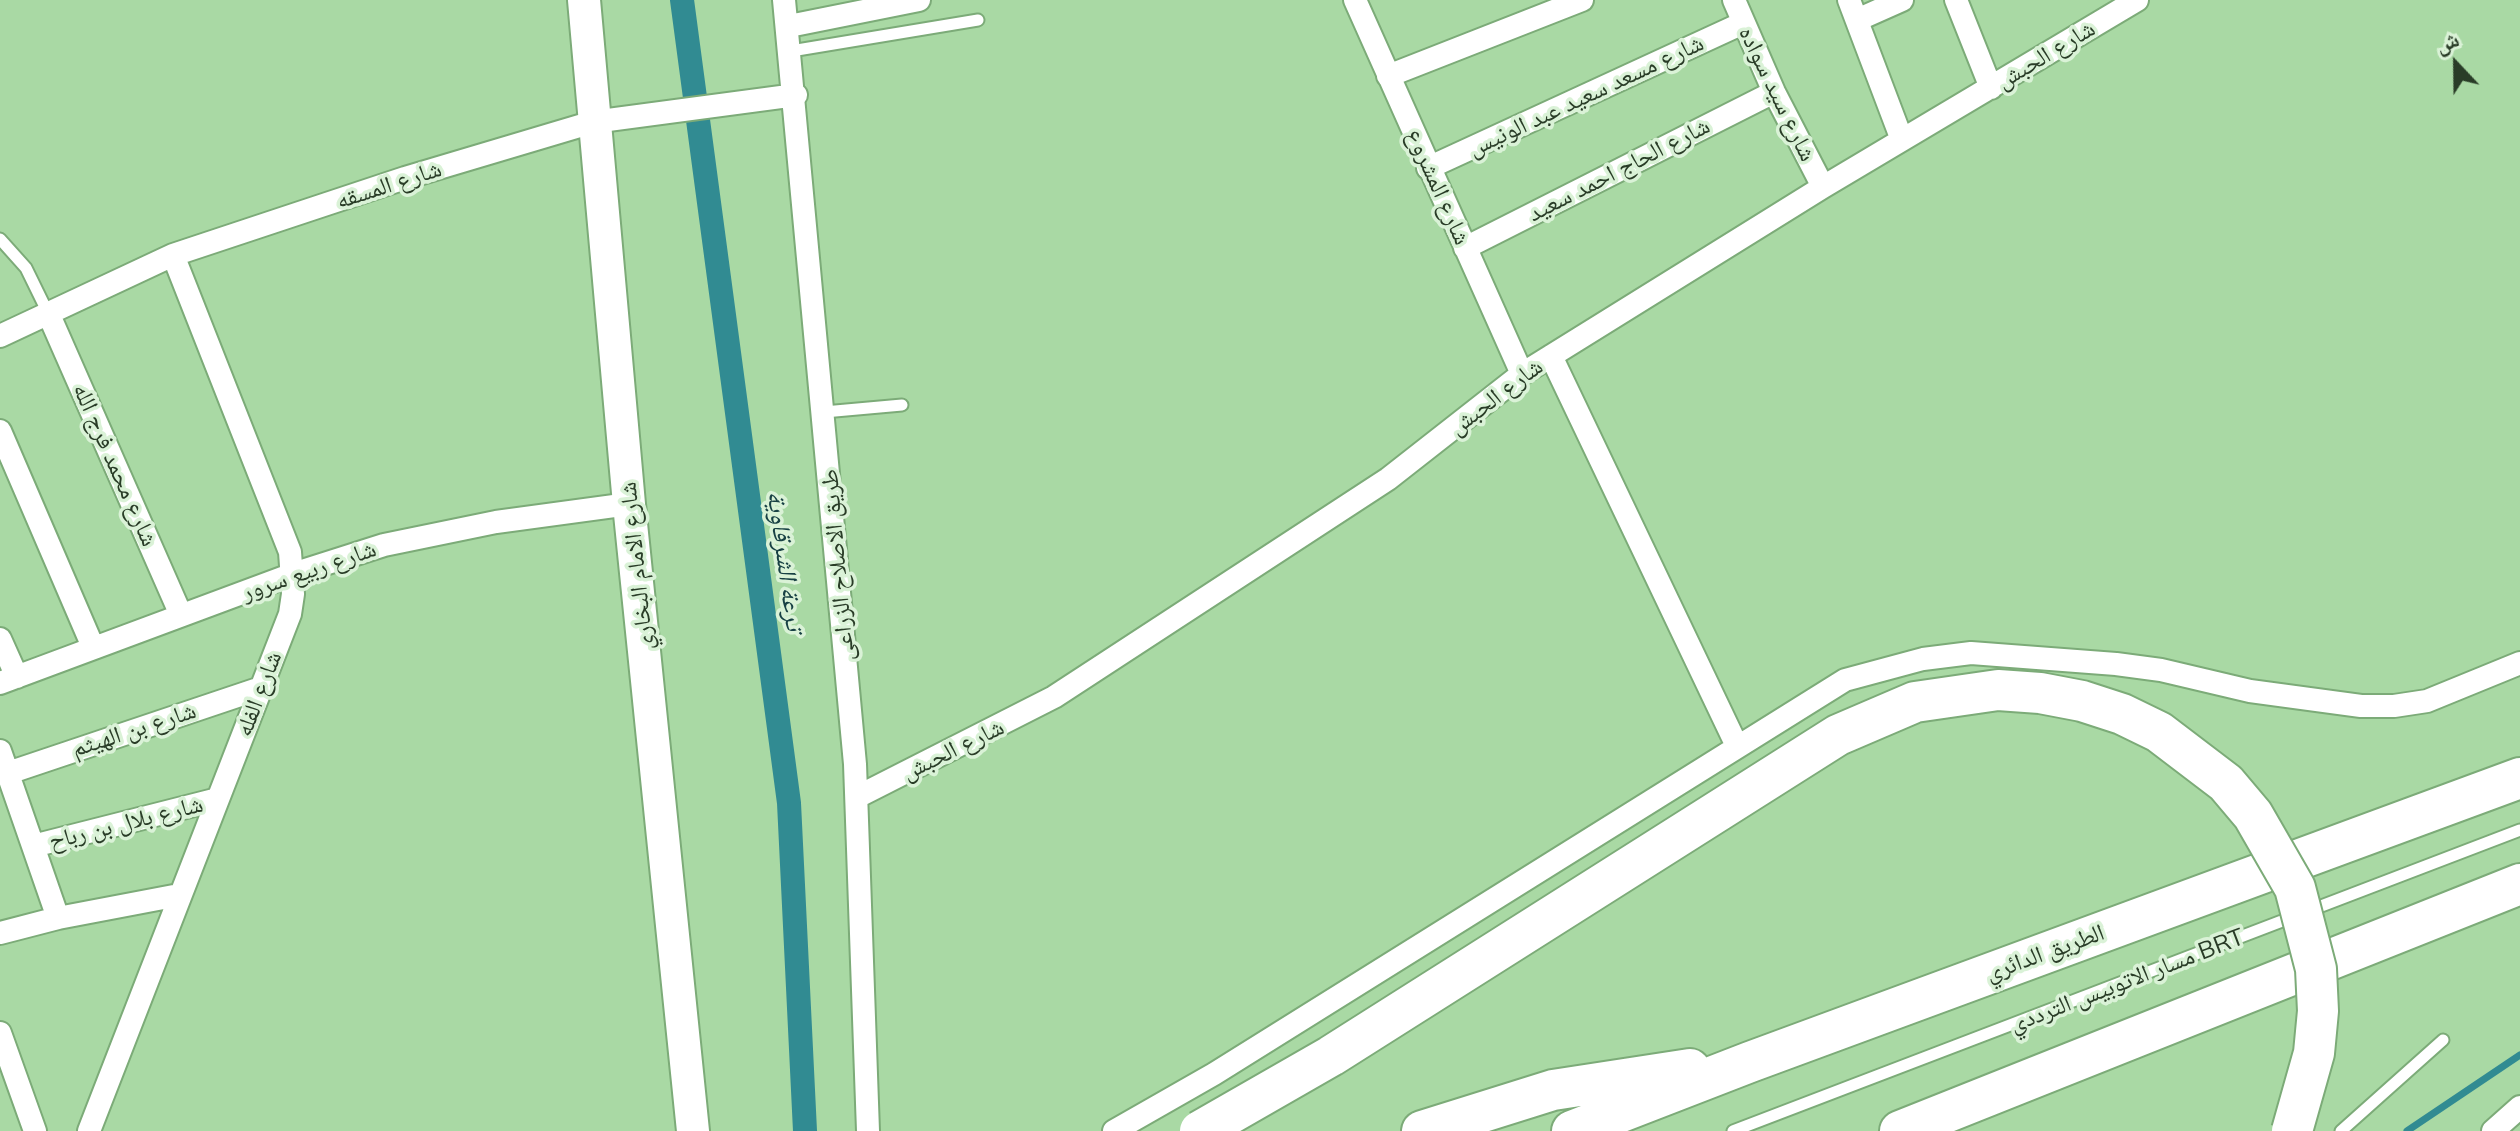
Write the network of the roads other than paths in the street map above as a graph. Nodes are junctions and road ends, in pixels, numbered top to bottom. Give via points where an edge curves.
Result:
1 (584, 0) edge
2 (784, 0) edge
3 (919, 0) edge
4 (1355, 0) edge
5 (1582, 0) edge
6 (1734, 0) edge
7 (1902, 0) edge
8 (1956, 0) edge
9 (2137, 0) edge
10 (1853, 10) edge
11 (978, 20) dead end
12 (1743, 23) junction
13 (789, 26) junction
14 (791, 51) junction
15 (1388, 76) junction
16 (1991, 88) junction
17 (1774, 92) junction
18 (796, 95) junction
19 (608, 120) junction
20 (1902, 140) junction
21 (1428, 168) junction
22 (1823, 187) junction
23 (0, 239) edge
24 (1465, 248) junction
25 (173, 255) junction
26 (49, 315) junction
27 (0, 336) edge
28 (1551, 356) junction
29 (1522, 374) junction
30 (902, 405) dead end
31 (824, 412) junction
32 (0, 431) edge
33 (629, 504) junction
34 (293, 574) junction
35 (181, 615) junction
36 (0, 639) edge
37 (93, 647) junction
38 (2520, 663) edge
39 (8, 680) edge
40 (261, 688) junction
41 (1737, 746) junction
42 (0, 751) edge
43 (8, 773) junction
44 (2520, 778) edge
45 (857, 797) junction
46 (218, 799) junction
47 (2520, 830) edge
48 (33, 846) junction
49 (2520, 884) edge
50 (179, 895) junction
51 (58, 918) junction
52 (0, 933) edge
53 (0, 1033) edge
54 (2443, 1040) dead end
55 (1750, 1062) junction
56 (2520, 1107) edge
57 (35, 1131) edge
58 (89, 1131) edge
59 (693, 1131) edge
60 (868, 1131) edge
61 (1114, 1131) edge
62 (1200, 1131) edge
63 (1422, 1131) edge
64 (1572, 1131) edge
65 (1733, 1131) edge
66 (1900, 1131) edge
67 (2292, 1131) edge
68 (2341, 1131) edge
69 (2493, 1131) edge

1 - 19 street, شارع الامام البخاري
2 - 13 street, طريق الاصلاح الزراعى
3 - 13 street
4 - 15 street, شارع المشروع
5 - 15 street
6 - 12 street, شارع سيد سواده
7 - 10 street
8 - 16 street
9 - 16 street, شارع الحبش
10 - 20 street
11 - 14 lane
12 - 17 street, شارع سيد سواده
12 - 21 street, شارع مسعد سعيد عبد الونيس
13 - 14 street, طريق الاصلاح الزراعى
14 - 18 street, طريق الاصلاح الزراعى
15 - 21 street, شارع المشروع
16 - 20 street, شارع الحبش
17 - 22 street, شارع سيد سواده
17 - 24 street, شارع الحاج احمد سعيد
18 - 19 street, شارع المسقه
18 - 31 street, طريق الاصلاح الزراعى
19 - 25 street, شارع المسقه via 405,178
19 - 33 street, شارع الامام البخاري
20 - 22 street, شارع الحبش
21 - 24 street, شارع المشروع
22 - 28 street, شارع الحبش
23 - 26 lane via 26,268
24 - 29 street, شارع المشروع
25 - 26 street, شارع المسقه
25 - 34 street, شارع الفله via 282,531
26 - 27 street, شارع المسقه
26 - 35 street, شارع محمد فرج الله
28 - 29 street, شارع الحبش
28 - 41 street
29 - 45 street, شارع الحبش via 1388,479 1054,697
30 - 31 lane
31 - 45 street, طريق الاصلاح الزراعى
32 - 37 street
33 - 34 street, شارع ربيع سرور via 496,522 384,545
33 - 59 street, شارع الامام البخاري
34 - 35 street, شارع ربيع سرور
34 - 40 street, شارع الفله via 290,614
35 - 37 street, شارع ربيع سرور
36 - 39 street
37 - 39 street, شارع ربيع سرور
38 - 41 street via 2427,701 2361,706 2250,691 2131,666 1971,653 1923,659 1845,680
40 - 43 street, شارع بن الهيثم
40 - 46 street, شارع الفله
41 - 61 street via 1214,1074
42 - 43 street
43 - 48 street
44 - 55 highway, الطريق الدائري
45 - 60 street, طريق الاصلاح الزراعى
46 - 48 street, شارع بلال بن رباح
46 - 50 street, شارع الفله
47 - 65 lane, مسار الاتوبيس الترددي BRT
48 - 51 street
49 - 66 highway
50 - 51 street
50 - 58 street, شارع الفله
51 - 52 street
53 - 57 street
54 - 68 lane
55 - 63 highway via 1553,1090
55 - 64 highway, الطريق الدائري
56 - 69 street
62 - 67 highway, bridge via 1331,1056 1838,735 1915,702 1998,690 2082,701 2159,732 2226,783 2261,827 2295,888 2316,969 2314,1053

